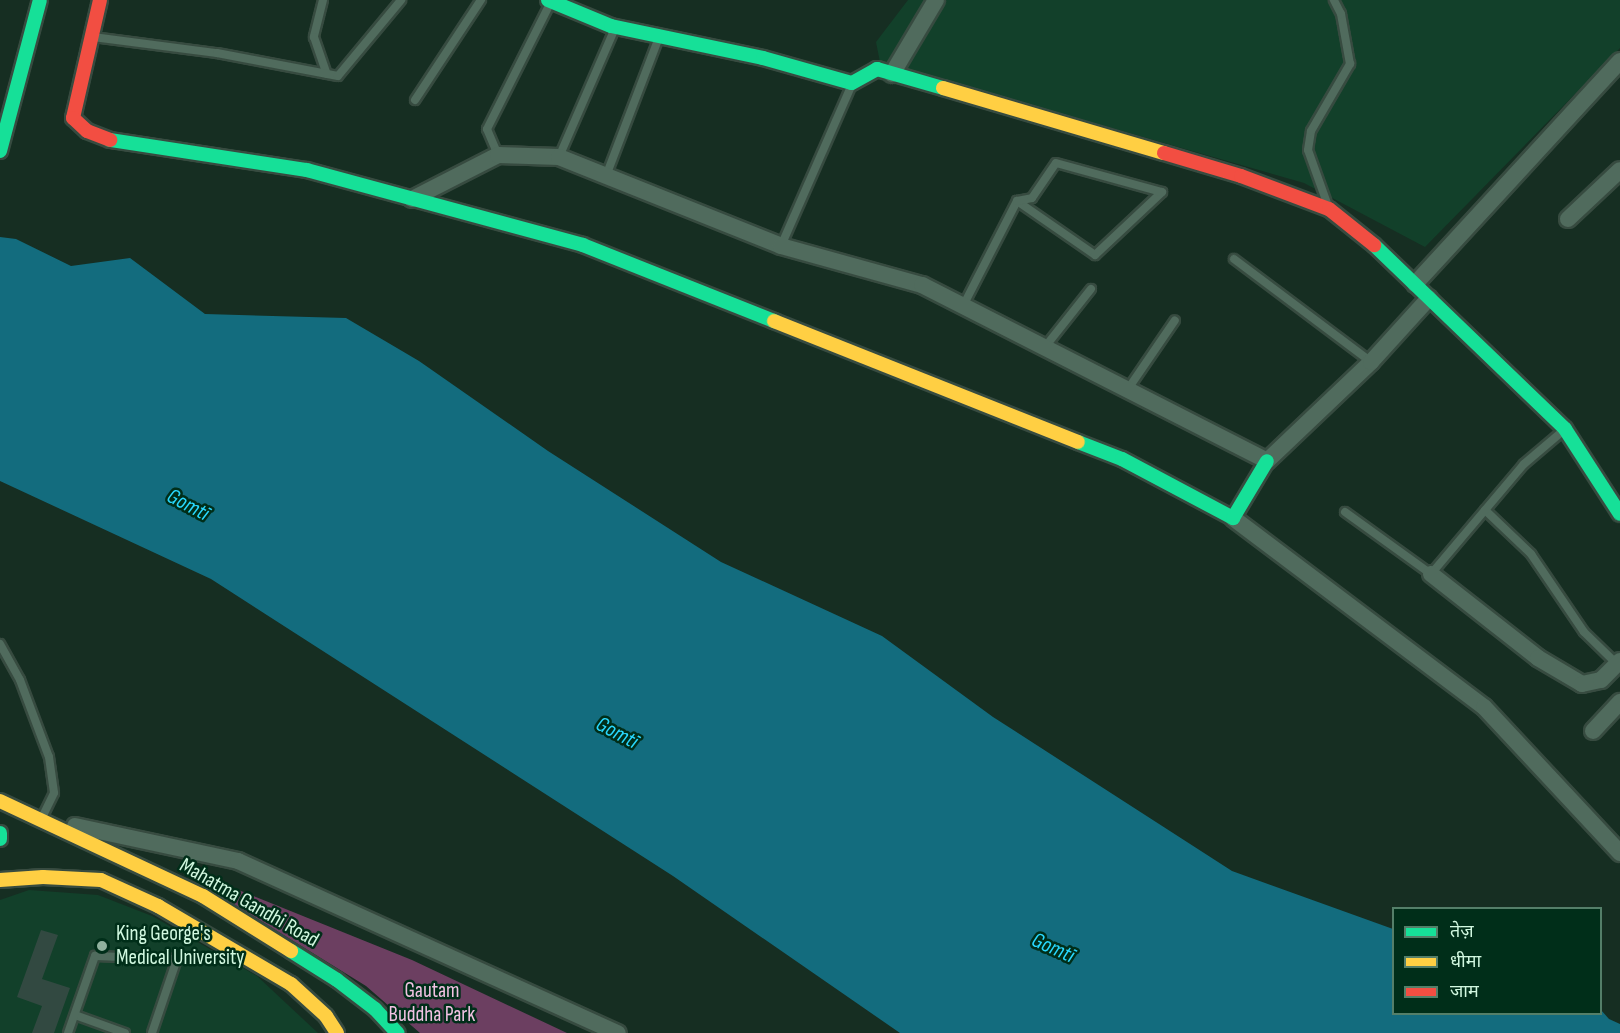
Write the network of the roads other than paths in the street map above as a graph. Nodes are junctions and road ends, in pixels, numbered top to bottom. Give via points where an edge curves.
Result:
1 (40, 0) edge
2 (100, 0) edge
3 (323, 0) edge
4 (401, 0) edge
5 (482, 0) edge
6 (936, 0) edge
7 (1334, 0) edge
8 (550, 1) edge
9 (615, 27) junction
10 (659, 36) junction
11 (92, 37) junction
12 (1620, 61) edge
13 (327, 74) junction
14 (892, 74) junction
15 (852, 83) junction
16 (415, 100) dead end
17 (0, 151) edge
18 (498, 155) junction
19 (559, 157) junction
20 (1620, 170) edge
21 (606, 176) junction
22 (412, 199) junction
23 (1017, 201) junction
24 (1329, 209) junction
25 (1568, 219) dead end
26 (781, 246) junction
27 (1234, 259) dead end
28 (1415, 284) junction
29 (1091, 289) dead end
30 (1429, 298) junction
31 (963, 306) junction
32 (1175, 320) dead end
33 (1045, 347) junction
34 (1371, 362) junction
35 (1128, 389) junction
36 (1565, 429) junction
37 (1267, 461) junction
38 (1485, 510) junction
39 (1345, 512) dead end
40 (1620, 514) edge
41 (1233, 518) junction
42 (1431, 574) junction
43 (0, 644) edge
44 (1618, 663) edge
45 (1620, 702) edge
46 (1593, 731) dead end
47 (0, 801) edge
48 (42, 819) junction
49 (0, 833) edge
50 (0, 839) edge
51 (1620, 853) edge
52 (0, 880) edge
53 (75, 1014) junction
54 (68, 1033) edge
55 (125, 1033) edge
56 (152, 1033) edge
57 (337, 1033) edge
58 (397, 1033) edge
59 (618, 1033) edge

1 - 17 street
2 - 11 street
3 - 13 lane via 314,37
4 - 13 lane via 338,76
5 - 16 lane
6 - 14 street
7 - 24 lane via 1341,14 1350,64 1311,132 1308,150
8 - 9 street
8 - 18 lane via 487,129
9 - 10 street
9 - 19 lane
10 - 15 street via 763,58
10 - 21 lane
11 - 13 lane via 217,53
11 - 22 street via 73,118 87,132 115,142 307,170
12 - 28 street
14 - 15 street via 877,69
14 - 24 street via 1241,176
15 - 26 lane
18 - 19 street
18 - 22 street
19 - 21 street
20 - 25 street
21 - 26 street
22 - 41 street via 583,245 1122,459
23 - 23 lane via 1095,255 1162,192 1056,163 1032,198
23 - 31 lane
24 - 28 street
26 - 31 street via 922,285
27 - 34 lane
28 - 30 street
29 - 33 lane
30 - 34 street
30 - 36 street
31 - 33 street
32 - 35 lane
33 - 35 street
34 - 37 street
35 - 37 street
36 - 38 lane via 1524,464
36 - 40 street
37 - 41 street
38 - 42 lane
38 - 44 lane via 1531,554 1584,632
39 - 42 lane
41 - 51 street via 1484,707
42 - 44 street via 1538,658 1582,684 1600,680
43 - 48 lane via 21,680 49,757 54,793
45 - 46 street
47 - 48 street, Mahatma Gandhi Road
48 - 58 street, Mahatma Gandhi Road via 203,896 337,980
48 - 59 street via 238,861
49 - 50 street
52 - 57 street via 101,880 139,897 291,984 326,1016
53 - 54 lane
53 - 55 lane
53 - 56 lane via 95,956 177,959

